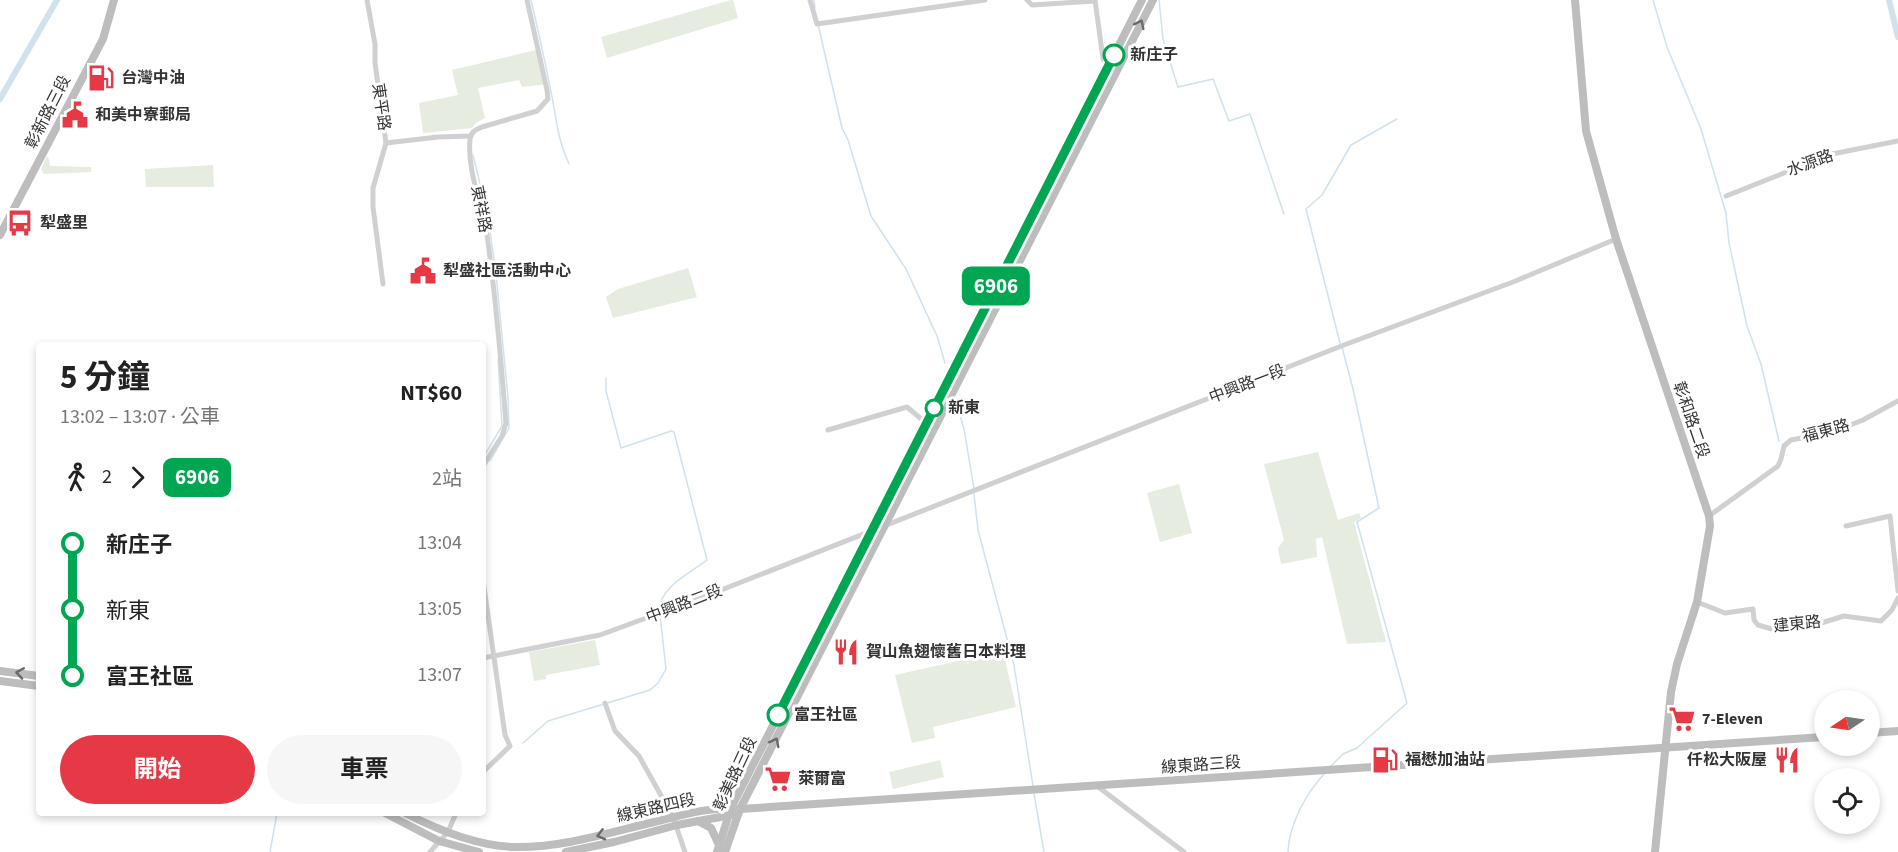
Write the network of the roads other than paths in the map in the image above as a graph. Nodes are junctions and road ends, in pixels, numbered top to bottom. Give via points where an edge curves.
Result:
1 (114, 0) edge
2 (367, 0) edge
3 (527, 0) edge
4 (810, 0) edge
5 (985, 0) edge
6 (1027, 0) edge
7 (1142, 0) edge
8 (1153, 0) edge
9 (1575, 0) edge
10 (1095, 1) edge
11 (1107, 69) junction
12 (1115, 74) junction
13 (471, 135) junction
14 (1898, 141) edge
15 (386, 143) junction
16 (1726, 196) dead end
17 (1030, 229) junction
18 (0, 235) edge
19 (1616, 239) junction
20 (383, 284) dead end
21 (1898, 400) edge
22 (926, 423) junction
23 (828, 430) dead end
24 (486, 461) edge
25 (1709, 516) junction
26 (1846, 526) dead end
27 (878, 528) junction
28 (1898, 591) edge
29 (1898, 598) edge
30 (1697, 602) junction
31 (486, 605) edge
32 (492, 656) junction
33 (486, 657) edge
34 (0, 671) edge
35 (36, 676) edge
36 (0, 681) edge
37 (36, 687) edge
38 (605, 703) dead end
39 (1898, 731) edge
40 (1880, 733) edge
41 (1814, 738) edge
42 (1664, 746) junction
43 (486, 769) edge
44 (1097, 786) junction
45 (740, 809) junction
46 (730, 812) junction
47 (391, 816) edge
48 (412, 816) edge
49 (455, 816) edge
50 (673, 817) junction
51 (698, 821) junction
52 (677, 825) junction
53 (448, 832) junction
54 (440, 841) junction
55 (718, 848) edge
56 (430, 852) edge
57 (479, 852) edge
58 (566, 852) edge
59 (685, 852) edge
60 (725, 852) edge
61 (1184, 852) edge
62 (1655, 852) edge

1 - 18 main road, 彰新路三段 via 103,39
2 - 15 street, 東平路
3 - 13 street via 548,99 537,111 482,127
4 - 5 street via 820,24
6 - 10 street via 1032,5
7 - 11 main road
12 -> 8 main road
9 - 19 main road, 彰和路二段 via 1586,131
10 - 11 street via 1102,59
11 - 12 street
11 - 17 main road
12 - 17 main road
13 - 15 street
13 - 24 street, 東祥路 via 471,160 495,287 506,423
14 - 16 street, 水源路 via 1832,154
15 - 20 street, 東平路 via 373,188
17 - 22 main road, 彰美路三段
17 - 27 main road, 彰美路三段 via 951,394
19 - 25 main road, 彰和路二段
19 - 27 street, 中興路一段
21 - 25 street, 福東路 via 1830,433 1791,440 1784,446 1778,466
22 - 23 street via 907,407
22 - 27 main road, 彰美路三段
25 - 30 main road, 彰和路二段 via 1709,543
26 - 28 street via 1890,516
27 - 32 street, 中興路二段 via 600,635
45 -> 27 main road, 彰美路三段
27 - 46 main road, 彰美路三段
29 - 30 street, 建東路 via 1881,621 1844,616 1772,629 1758,626 1753,609 1725,613
30 - 42 main road, 彰和路二段 via 1677,664
31 - 32 street
32 - 33 street, 中興路二段
32 - 43 street via 510,746
35 -> 34 main road
36 - 37 main road
38 - 50 street via 615,731 639,756
39 - 40 main road
41 - 42 main road, 線東路三段
42 - 44 main road, 線東路三段
42 - 62 main road, 彰和路二段
44 - 45 main road, 線東路三段
44 - 61 street
45 - 46 main road, 線東路四段
45 - 60 main road, 彰美路三段
46 - 50 main road, 線東路四段 via 722,808
46 - 51 main road, 線東路四段
46 - 55 main road, 彰美路三段
47 - 54 main road
48 - 53 main road, 線東路四段
49 - 53 street
50 - 52 street
50 -> 53 main road, 線東路四段 via 544,845 513,847
51 - 52 main road, 線東路四段
51 - 55 main road via 711,828
52 - 58 main road, 線東路四段
52 - 59 street
53 - 54 street
54 - 56 street
54 - 57 main road

